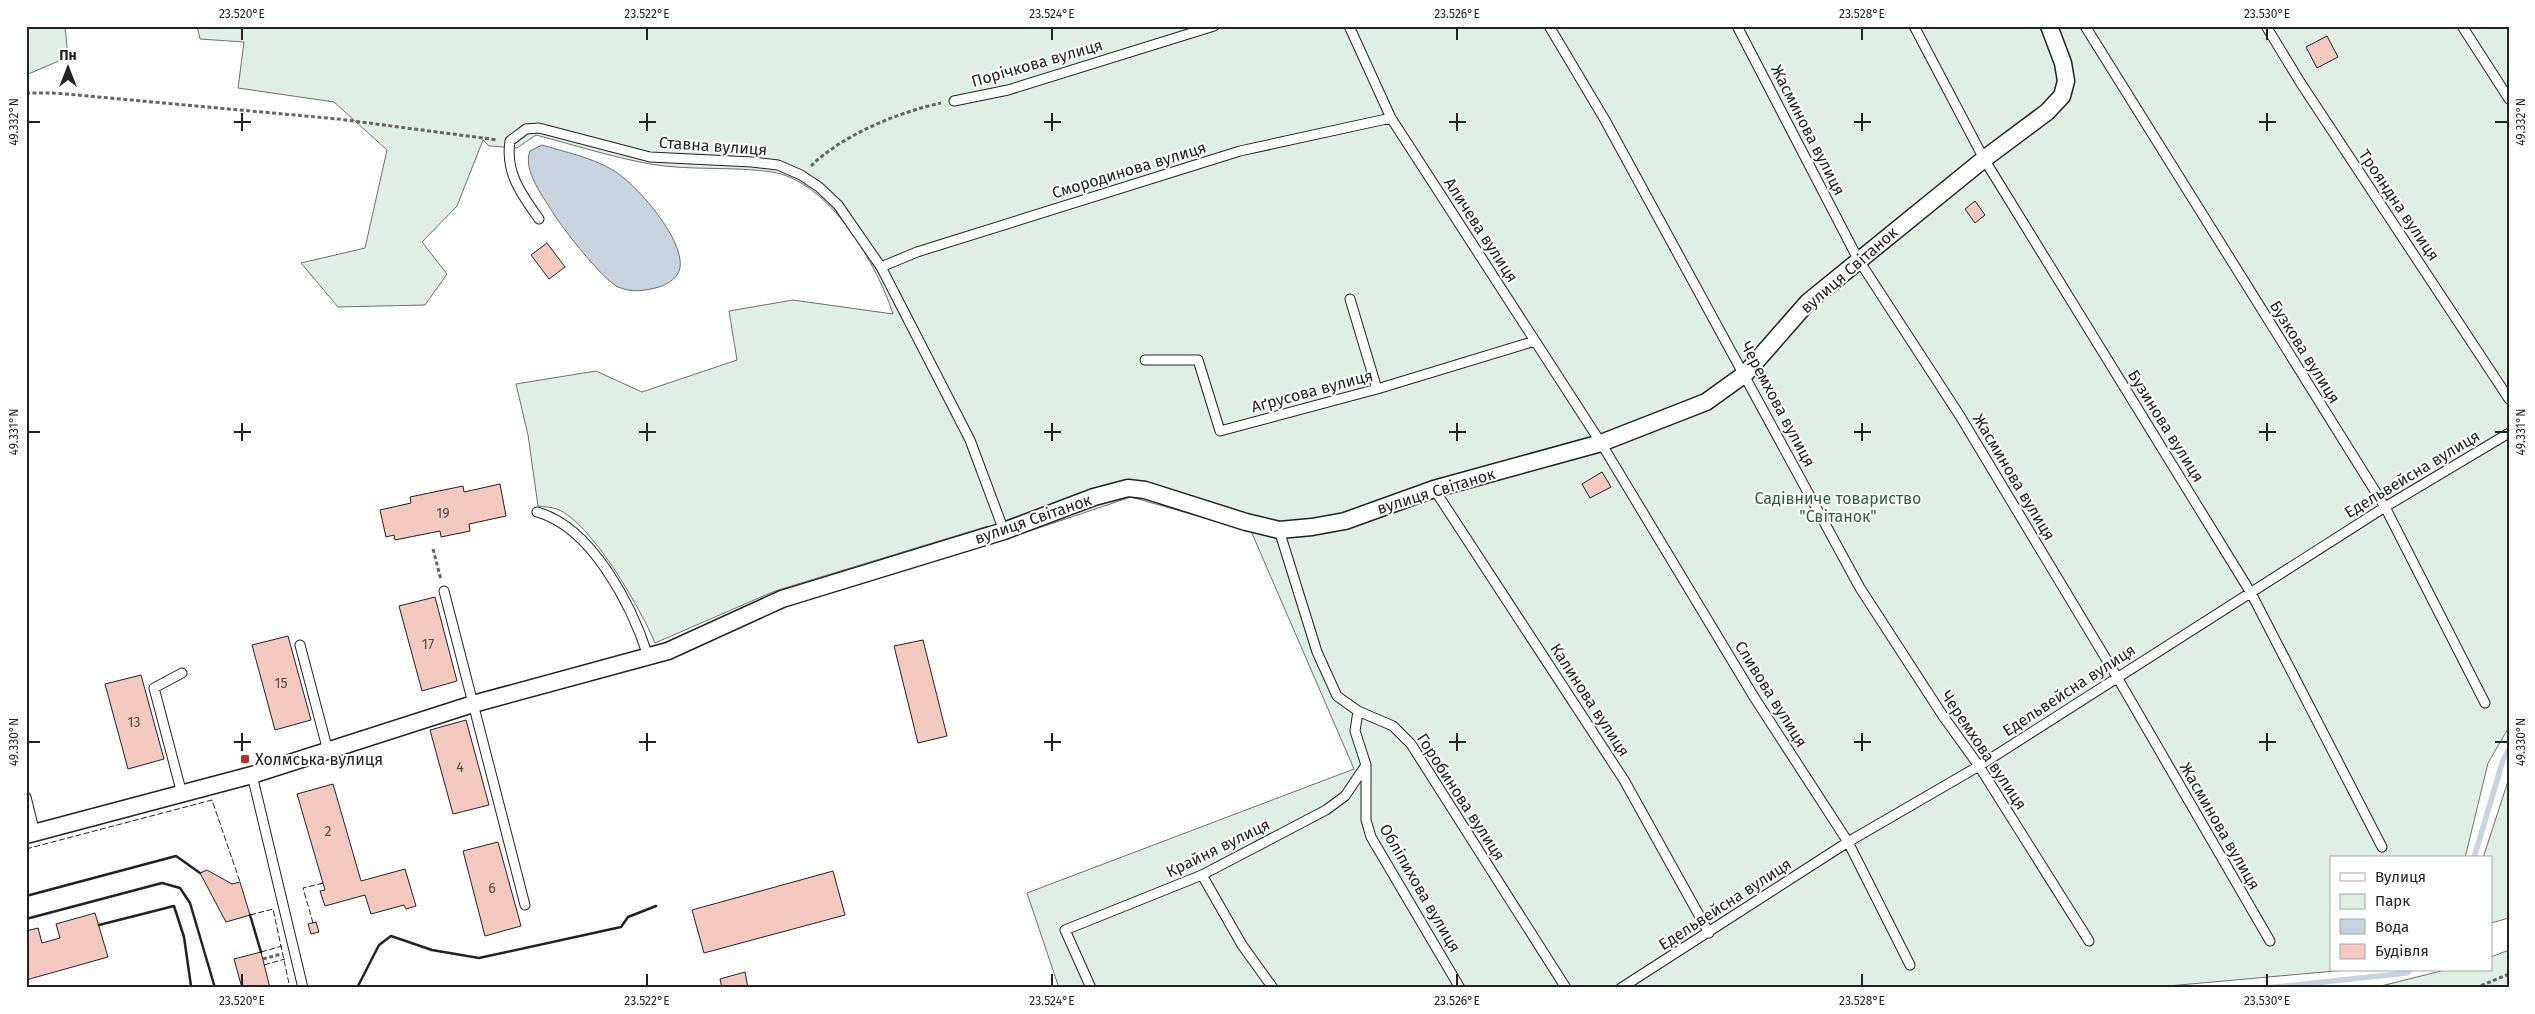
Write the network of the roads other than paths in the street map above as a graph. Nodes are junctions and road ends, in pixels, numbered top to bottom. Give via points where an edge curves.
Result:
1 (1214, 26) edge
2 (1349, 26) edge
3 (1549, 26) edge
4 (1738, 26) edge
5 (1914, 26) edge
6 (2049, 26) edge
7 (2085, 26) edge
8 (2266, 26) edge
9 (2462, 26) edge
10 (2509, 99) edge
11 (954, 100) road end
12 (1391, 118) junction
13 (1984, 159) junction
14 (539, 219) dead end
15 (1858, 260) junction
16 (881, 267) junction
17 (1350, 300) dead end
18 (1535, 341) junction
19 (1145, 360) dead end
20 (1745, 374) junction
21 (1377, 389) junction
22 (2509, 399) edge
23 (2509, 433) edge
24 (1601, 443) junction
25 (1434, 489) junction
26 (2385, 507) junction
27 (536, 512) dead end
28 (1279, 530) junction
29 (1004, 531) junction
30 (444, 591) road end
31 (2251, 593) junction
32 (300, 645) dead end
33 (648, 656) junction
34 (182, 672) dead end
35 (2117, 676) junction
36 (2485, 703) dead end
37 (473, 704) junction
38 (1358, 711) junction
39 (328, 751) junction
40 (1366, 766) junction
41 (1979, 766) junction
42 (252, 775) junction
43 (182, 794) junction
44 (26, 797) edge
45 (31, 834) edge
46 (1848, 842) junction
47 (2382, 847) dead end
48 (1202, 874) junction
49 (525, 905) dead end
50 (1709, 933) junction
51 (2089, 940) dead end
52 (2270, 941) dead end
53 (1910, 965) dead end
54 (304, 988) edge
55 (1091, 988) edge
56 (1272, 988) edge
57 (1460, 988) edge
58 (1566, 988) edge
59 (1620, 988) edge

1 - 11 lane, Порічкова вулиця via 1008,90
2 - 12 lane, Аличева вулиця
3 - 20 lane, Черемхова вулиця via 1605,120
4 - 15 lane, Жасминова вулиця
5 - 13 lane, Бузинова вулиця
6 - 13 street, вулиця Світанок via 2063,63 2066,81 2062,96 2047,112
7 - 26 lane, Бузкова вулиця
8 - 22 lane, Трояндна вулиця
9 - 10 lane
12 - 16 lane, Смородинова вулиця via 1240,151 918,252
12 - 18 lane, Аличева вулиця
13 - 15 street, вулиця Світанок
13 - 31 lane, Бузинова вулиця
14 - 16 lane, Ставна вулиця via 518,189 508,156 510,141 526,129 539,128 650,157 778,165 801,175 838,205
15 - 20 street, вулиця Світанок via 1808,302
15 - 35 lane, Жасминова вулиця via 1960,416
16 - 29 lane, Ставна вулиця via 970,440
17 - 21 lane
18 - 21 lane, Аґрусова вулиця
18 - 24 lane, Аличева вулиця
19 - 21 lane, Аґрусова вулиця via 1198,360 1220,432
20 - 24 street, вулиця Світанок via 1706,402
20 - 41 lane, Черемхова вулиця via 1860,588
23 - 26 lane, Едельвейсна вулиця
24 - 25 street, вулиця Світанок
24 - 46 lane, Сливова вулиця via 1754,697
25 - 28 street, вулиця Світанок via 1344,521
25 - 50 lane, Калинова вулиця via 1624,780
26 - 31 lane, Едельвейсна вулиця
26 - 36 lane, Бузкова вулиця
27 - 33 lane via 562,523 593,554 628,605
28 - 29 street, вулиця Світанок via 1145,490 1128,488
28 - 38 lane, Горобинова вулиця via 1328,680 1337,696
29 - 33 street, вулиця Світанок via 782,599 668,651
30 - 37 lane
31 - 35 lane, Едельвейсна вулиця
31 - 47 lane, Бузинова вулиця
32 - 39 lane
33 - 37 street
34 - 43 lane via 154,688
35 - 41 lane, Едельвейсна вулиця
35 - 52 lane, Жасминова вулиця
37 - 39 street
37 - 49 lane
38 - 40 lane, Обліпихова вулиця via 1355,731
38 - 58 lane, Горобинова вулиця via 1393,726 1411,744
39 - 42 street
40 - 48 lane, Крайня вулиця via 1345,796 1326,810
40 - 57 lane, Обліпихова вулиця via 1366,820 1371,837
41 - 46 lane, Едельвейсна вулиця
41 - 51 lane, Черемхова вулиця
42 - 43 street
42 - 54 lane
43 - 45 street
44 - 45 lane
46 - 50 lane, Едельвейсна вулиця
46 - 53 lane, Сливова вулиця
48 - 55 lane, Крайня вулиця via 1065,930
48 - 56 lane via 1242,944
50 - 59 lane, Едельвейсна вулиця

